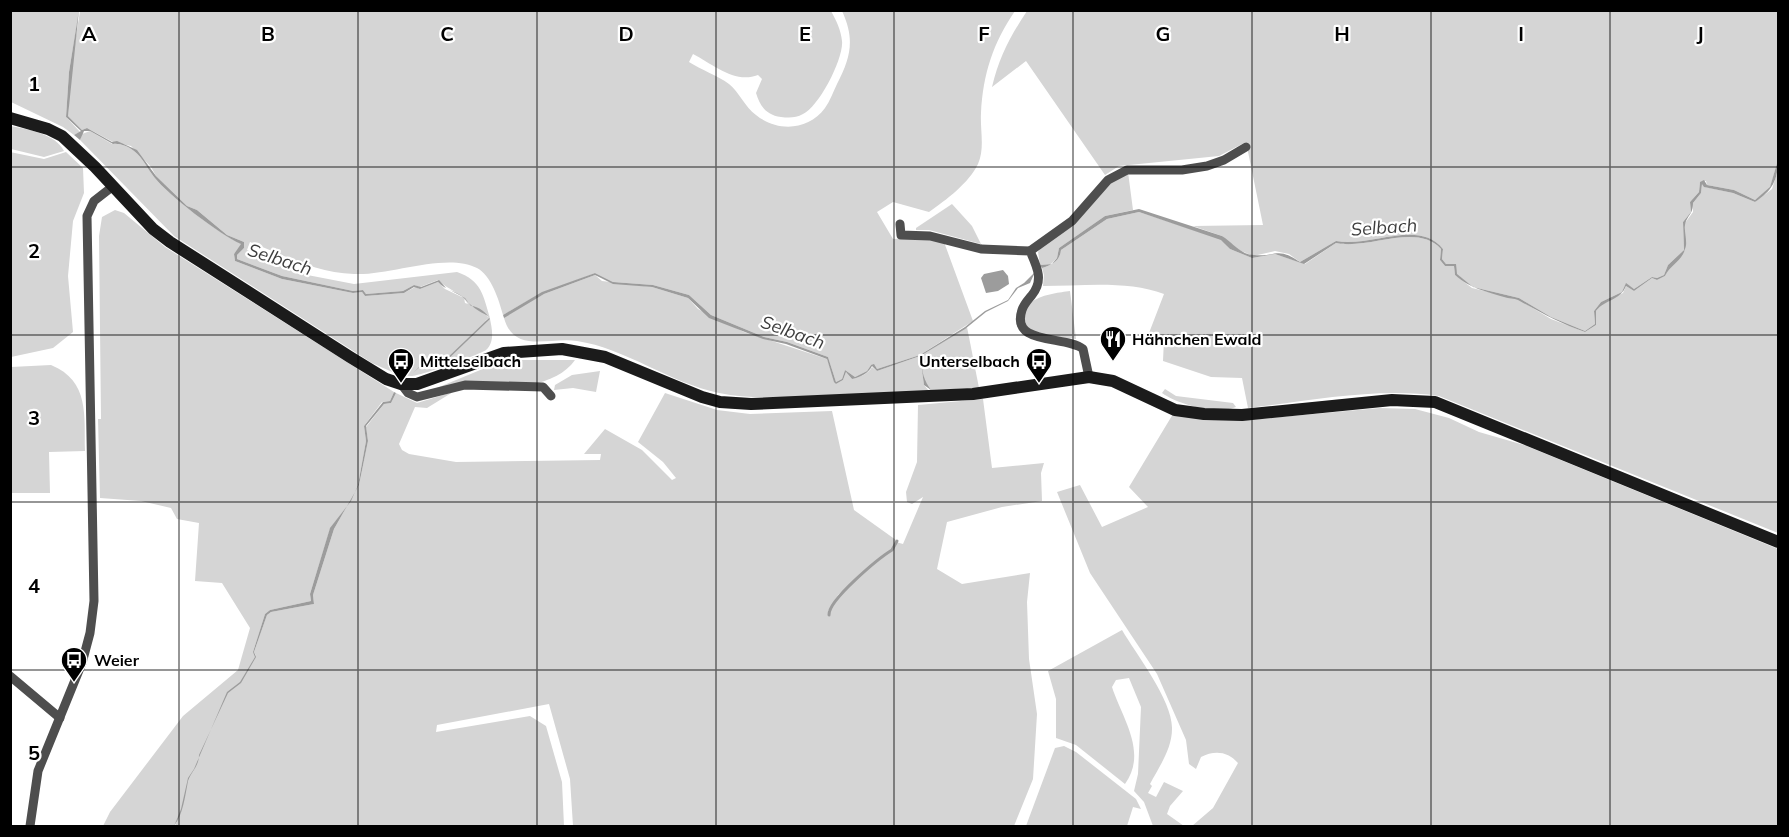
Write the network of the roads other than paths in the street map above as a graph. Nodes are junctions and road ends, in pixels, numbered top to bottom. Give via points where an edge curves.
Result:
1 (10, 118) edge
2 (1246, 147) dead end
3 (112, 187) junction
4 (900, 224) dead end
5 (1030, 251) junction
6 (1089, 377) junction
7 (401, 384) junction
8 (551, 396) dead end
9 (1779, 542) edge
10 (10, 676) edge
11 (60, 718) junction
12 (30, 826) edge

1 - 3 street via 62,136
2 - 5 street via 1207,166 1127,170 1108,180 1072,221
3 - 7 street via 153,229 197,260 386,379
3 - 11 street via 94,201 87,216 94,600 82,663
4 - 5 street via 901,235 930,236 981,249
5 - 6 street via 1039,285 1019,317 1023,329 1031,336 1076,342 1083,349
6 - 7 street via 973,394 751,404 702,397 592,353 545,349 504,353 417,384
6 - 9 street via 1113,381 1175,410 1204,414 1242,415 1392,399 1435,402
7 - 8 street via 417,397 465,385 543,387
10 - 11 street
11 - 12 street via 38,771

